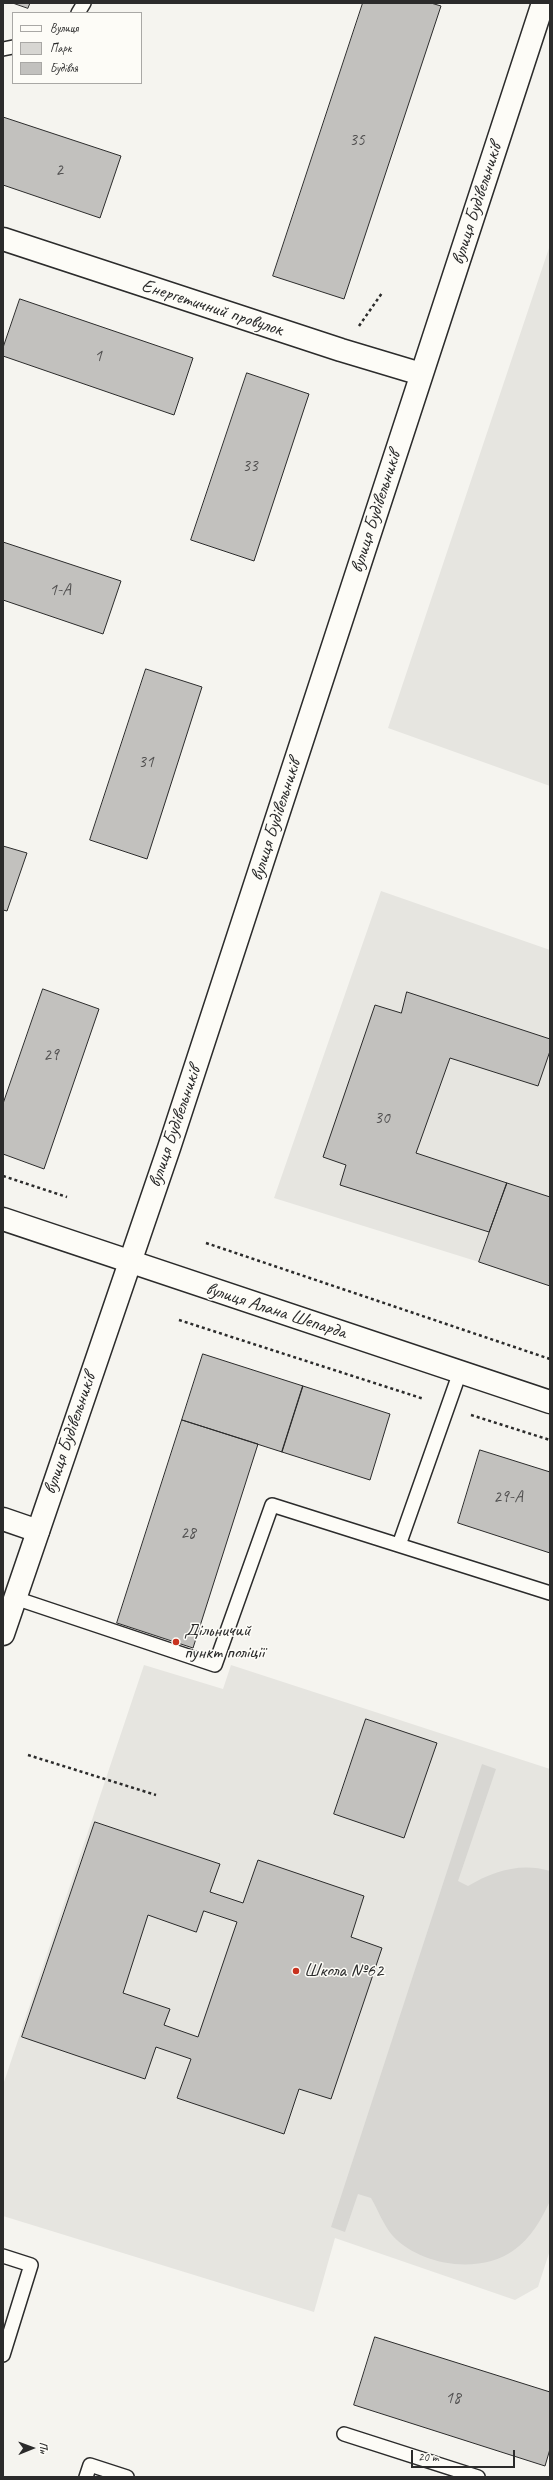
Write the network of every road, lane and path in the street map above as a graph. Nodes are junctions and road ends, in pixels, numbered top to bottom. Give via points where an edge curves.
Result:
1 (84, 3) edge
2 (543, 3) edge
3 (79, 12) edge
4 (3, 239) edge
5 (382, 293) dead end
6 (341, 350) junction
7 (421, 374) junction
8 (3, 1176) edge
9 (67, 1198) dead end
10 (3, 1219) edge
11 (206, 1243) dead end
12 (128, 1262) junction
13 (180, 1320) dead end
14 (550, 1359) edge
15 (460, 1372) junction
16 (550, 1402) edge
17 (447, 1407) junction
18 (550, 1440) edge
19 (3, 1519) edge
20 (38, 1531) junction
21 (399, 1545) junction
22 (550, 1593) edge
23 (15, 1598) junction
24 (3, 1634) edge
25 (28, 1755) dead end
26 (156, 1796) dead end
27 (3, 2256) edge
28 (3, 2355) edge
29 (344, 2434) dead end
30 (86, 2477) edge
31 (126, 2477) edge
32 (478, 2477) edge

1 - 3 lane
2 - 7 street, вулиця Будівельників
4 - 6 street, Енергетичний провулок
5 - 6 path
6 - 7 street, Енергетичний провулок
7 - 12 street, вулиця Будівельників via 169,1148
8 - 9 path
10 - 12 street, вулиця Алана Шепарда
11 - 14 path
12 - 15 street, вулиця Алана Шепарда
12 - 20 street, вулиця Будівельників
13 - 17 path
15 - 16 street, вулиця Алана Шепарда
15 - 17 lane
17 - 18 path
17 - 21 lane
19 - 20 street
20 - 23 street, вулиця Будівельників
21 - 22 lane
21 - 23 lane via 272,1505 216,1665
23 - 24 street, вулиця Будівельників
25 - 26 path
27 - 28 lane via 31,2265
29 - 32 lane
30 - 31 lane via 90,2465

